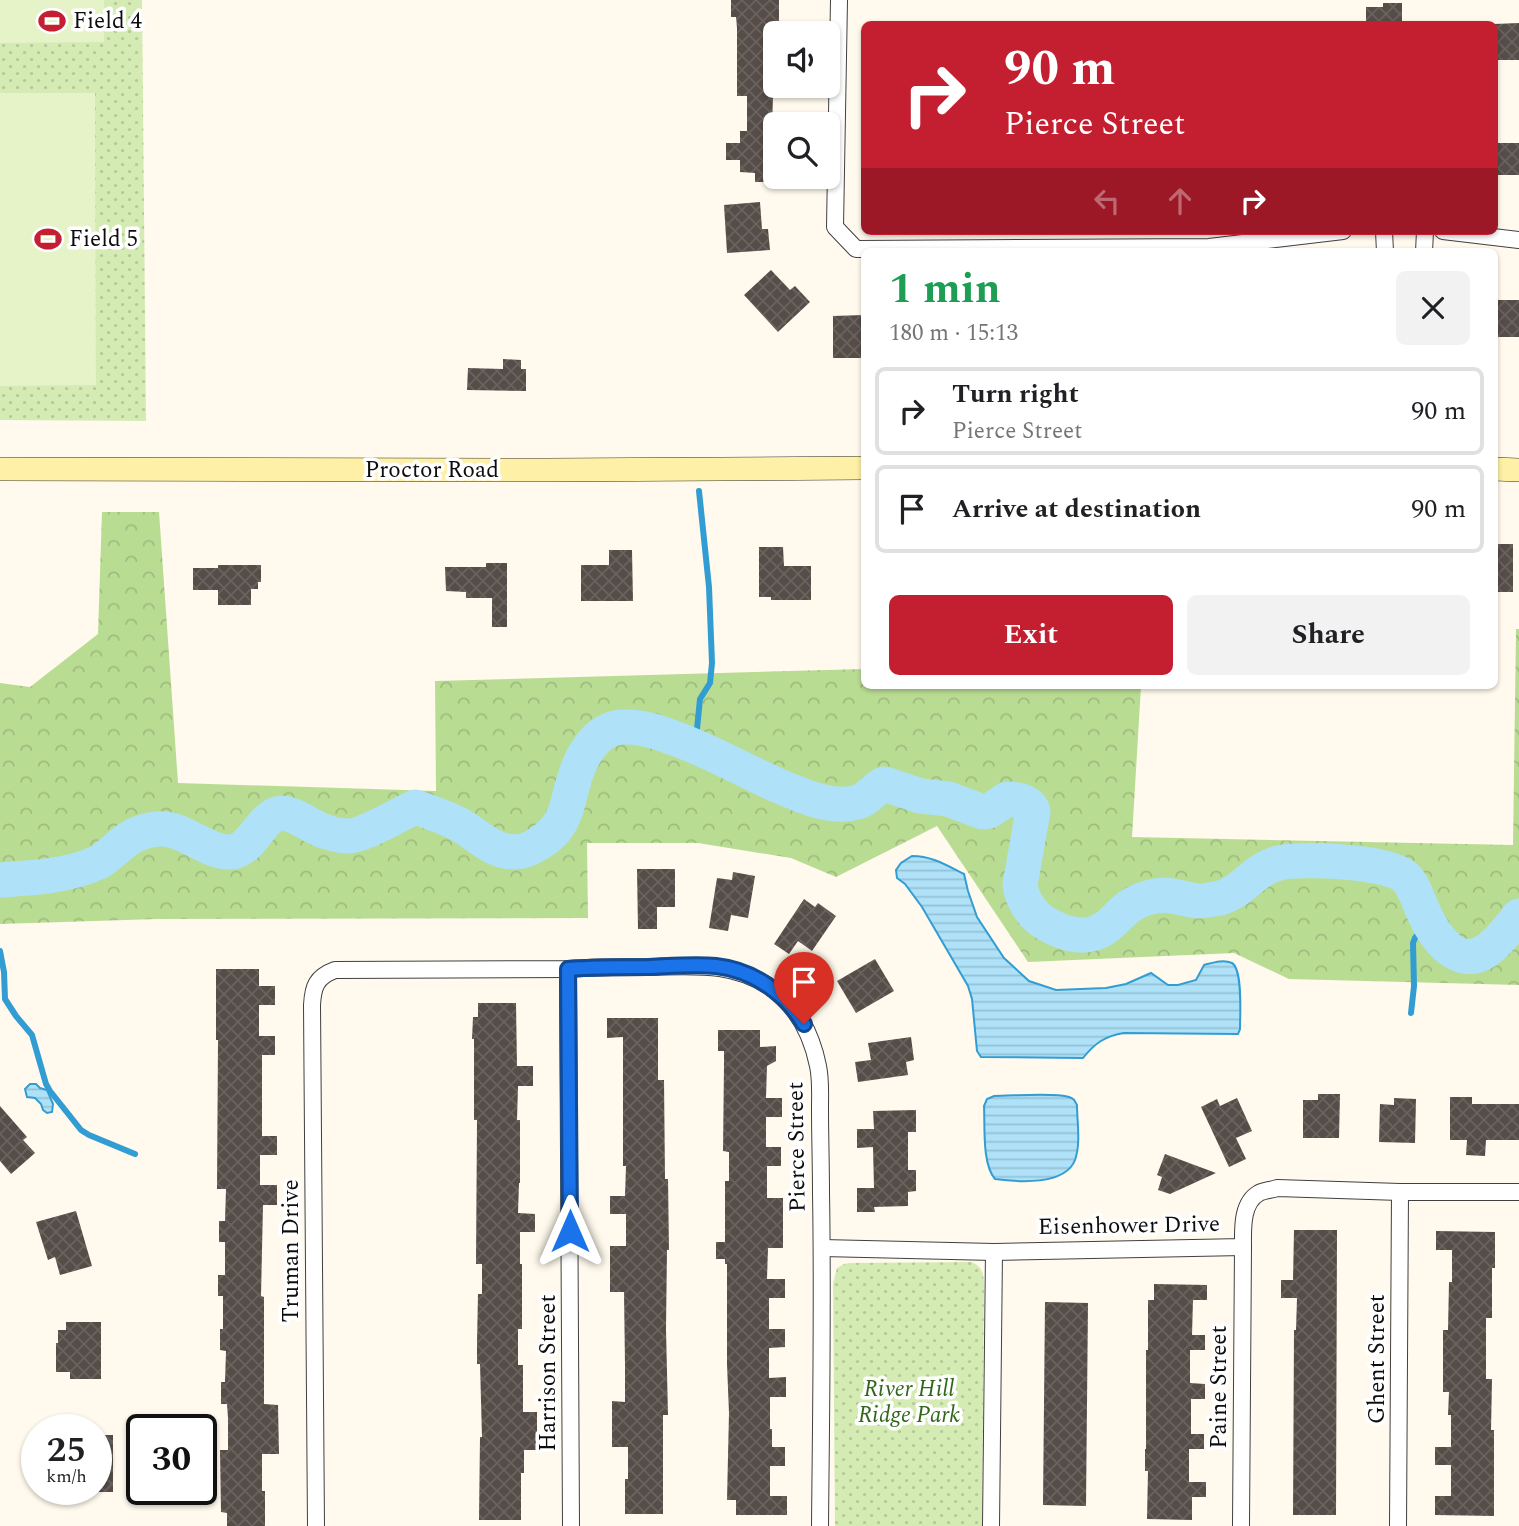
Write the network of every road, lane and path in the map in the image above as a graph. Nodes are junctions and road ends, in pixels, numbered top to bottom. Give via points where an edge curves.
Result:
1 (839, 0) edge
2 (1310, 235) edge
3 (1477, 235) edge
4 (1519, 240) edge
5 (1032, 248) edge
6 (861, 249) edge
7 (861, 468) edge
8 (0, 470) edge
9 (1498, 470) edge
10 (1519, 470) edge
11 (568, 969) junction
12 (321, 978) joint
13 (1400, 1192) junction
14 (1519, 1192) edge
15 (1243, 1247) junction
16 (822, 1248) junction
17 (994, 1252) junction
18 (316, 1526) edge
19 (571, 1526) edge
20 (820, 1526) edge
21 (991, 1526) edge
22 (1241, 1526) edge
23 (1398, 1526) edge

1 - 6 street via 835,227
2 - 5 street via 1209,247
3 - 4 street
7 - 8 street, Proctor Road
9 - 10 street
11 - 12 street, Pierce Street via 335,970
11 - 16 street, Pierce Street via 717,967 762,982 796,1011 819,1070
11 - 19 street, Harrison Street
12 - 18 street, Truman Drive via 312,1005
13 - 14 street, Eisenhower Drive
13 - 15 street, Eisenhower Drive via 1277,1188 1258,1193 1247,1205
13 - 23 street, Ghent Street
15 - 17 street, Eisenhower Drive
15 - 22 street, Paine Street
16 - 17 street, Eisenhower Drive
16 - 20 street, Pierce Street
17 - 21 street

